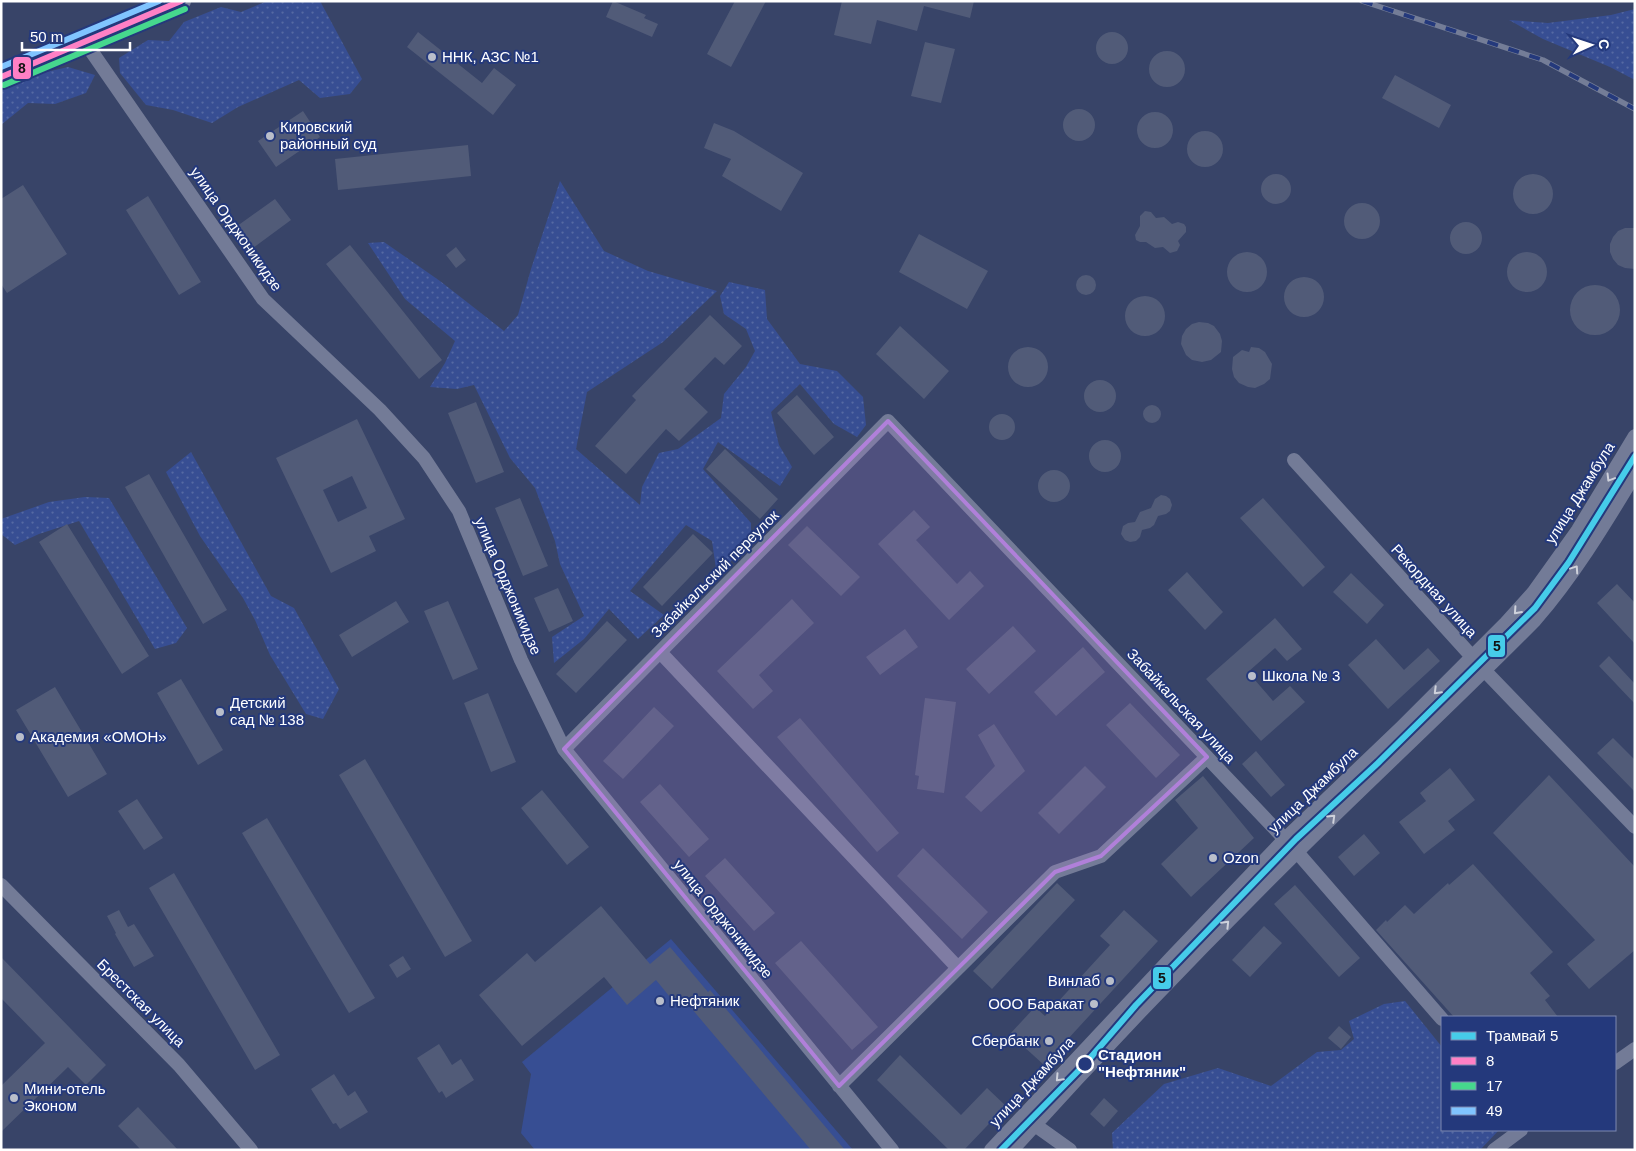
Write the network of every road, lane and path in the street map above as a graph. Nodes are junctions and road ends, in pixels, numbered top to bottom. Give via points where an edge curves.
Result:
1 (182, 1) edge
2 (85, 42) junction
3 (1, 77) edge
4 (888, 421) joint
5 (1635, 436) edge
6 (1294, 460) dead end
7 (1635, 474) edge
8 (660, 652) junction
9 (1472, 656) junction
10 (1485, 671) junction
11 (564, 749) junction
12 (1207, 757) junction
13 (1635, 827) edge
14 (1285, 839) junction
15 (1297, 852) junction
16 (1, 885) edge
17 (958, 968) junction
18 (1441, 1018) edge
19 (1635, 1049) edge
20 (1616, 1062) edge
21 (839, 1086) junction
22 (1035, 1125) junction
23 (1520, 1131) edge
24 (251, 1150) edge
25 (892, 1150) edge
26 (992, 1150) edge
27 (1012, 1150) edge
28 (1070, 1150) edge
29 (1494, 1150) edge

1 - 2 main road
2 - 3 main road
2 - 11 street, улица Орджоникидзе via 263,299 380,410 424,458 459,511 521,660
4 - 8 street, Забайкальский переулок
4 - 12 street, Забайкальская улица
5 -> 9 street, улица Джамбула via 1578,530 1533,593
6 - 9 street, Рекордная улица
10 -> 7 street, улица Джамбула via 1556,595
8 - 11 street, Забайкальский переулок
8 - 17 street
9 - 10 street, Рекордная улица
9 -> 14 street, улица Джамбула
10 - 13 street, Рекордная улица
15 -> 10 street, улица Джамбула
11 - 21 street, улица Орджоникидзе
12 - 14 street, Забайкальская улица
12 - 17 street via 1101,856 1054,872
14 - 15 street, Забайкальская улица
14 -> 26 street, улица Джамбула
15 - 18 street, Забайкальская улица
22 -> 15 street, улица Джамбула
16 - 24 street, Брестская улица via 178,1065
17 - 21 street
19 - 20 street
21 - 25 street, улица Орджоникидзе
22 - 27 street, улица Джамбула
22 - 28 street
23 - 29 street

